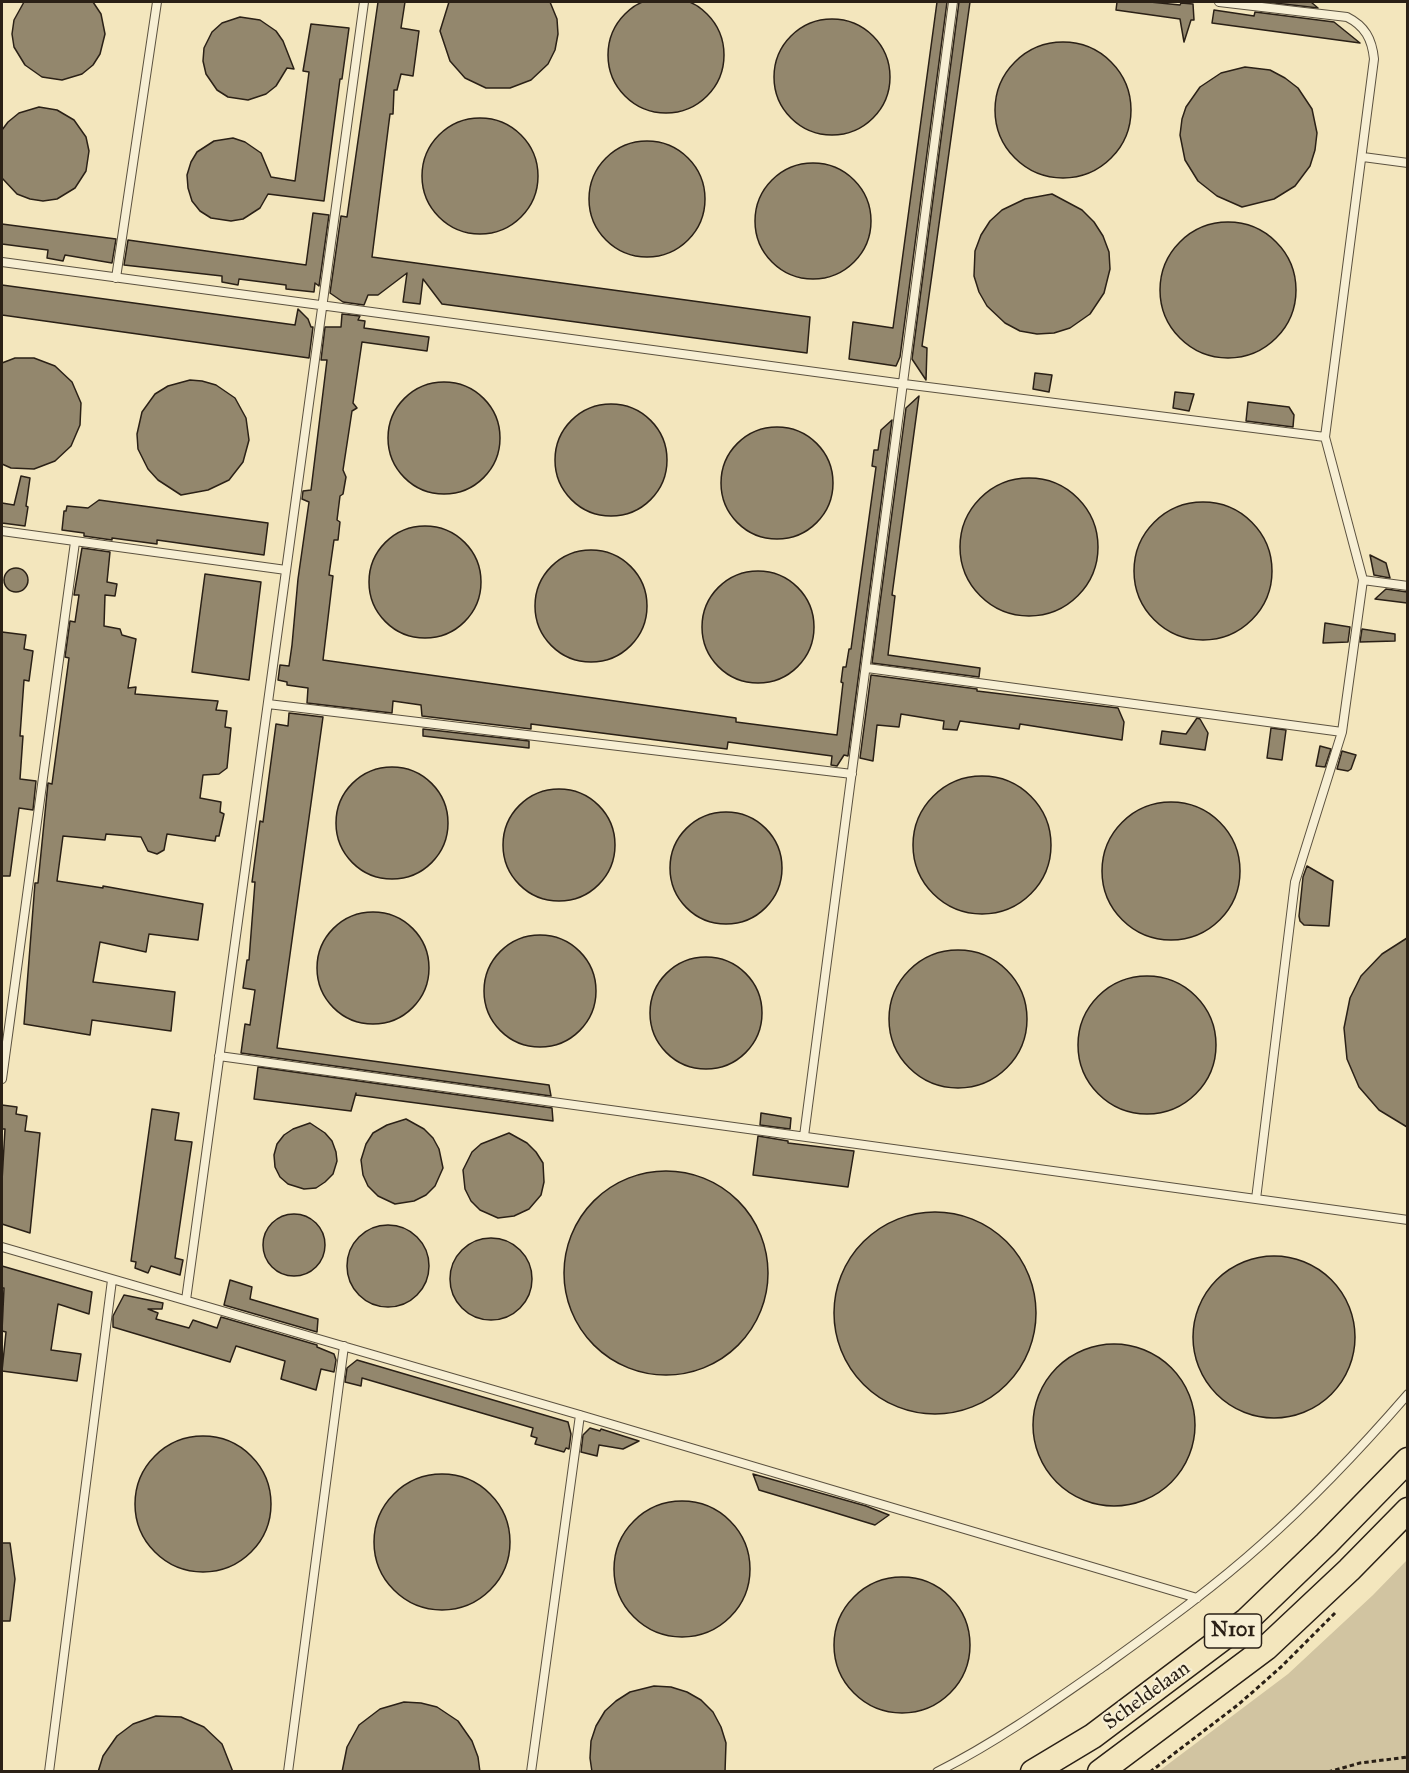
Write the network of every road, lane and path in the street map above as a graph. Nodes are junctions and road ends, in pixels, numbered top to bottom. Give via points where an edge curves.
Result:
1 (157, 2) edge
2 (364, 2) edge
3 (953, 2) edge
4 (1219, 2) edge
5 (1363, 157) junction
6 (1407, 163) edge
7 (2, 262) edge
8 (116, 278) junction
9 (321, 307) junction
10 (904, 384) junction
11 (1325, 437) junction
12 (2, 531) edge
13 (75, 542) junction
14 (286, 570) junction
15 (1363, 580) junction
16 (1407, 586) edge
17 (867, 668) junction
18 (268, 704) junction
19 (1342, 732) junction
20 (852, 774) junction
21 (5, 1036) edge
22 (219, 1056) junction
23 (2, 1079) edge
24 (804, 1136) junction
25 (1256, 1198) junction
26 (1407, 1220) edge
27 (2, 1247) edge
28 (112, 1280) junction
29 (186, 1300) junction
30 (344, 1346) junction
31 (1407, 1394) edge
32 (580, 1415) junction
33 (1407, 1460) edge
34 (1407, 1510) edge
35 (1197, 1598) junction
36 (1407, 1757) edge
37 (49, 1772) edge
38 (288, 1772) edge
39 (531, 1772) edge
40 (937, 1772) edge
41 (1033, 1772) edge
42 (1100, 1772) edge
43 (1328, 1772) edge

1 - 8 lane
2 - 9 lane
3 - 10 lane
4 - 5 lane via 1347,17 1359,23 1372,46 1374,59
5 - 6 lane
5 - 11 lane
7 - 8 lane
8 - 9 lane
9 - 10 lane
9 - 14 lane
10 - 11 lane
10 - 17 lane
11 - 15 lane
12 - 13 lane
13 - 14 lane
13 - 21 lane
14 - 18 lane
15 - 16 lane
15 - 19 lane
17 - 19 lane
17 - 20 lane
18 - 20 lane
18 - 22 lane
19 - 25 lane via 1295,882
20 - 24 lane
21 - 23 lane
22 - 24 lane
22 - 29 lane
24 - 25 lane
25 - 26 lane
27 - 28 lane
28 - 29 lane
28 - 37 lane
29 - 30 lane
30 - 32 lane
30 - 38 lane
31 - 35 lane via 1333,1478
32 - 35 lane
32 - 39 lane
33 - 41 main road, Scheldelaan / N101 via 1247,1620 1093,1736
34 - 42 main road, Scheldelaan / N101 via 1266,1648
35 - 40 lane via 1071,1689
36 - 43 path

